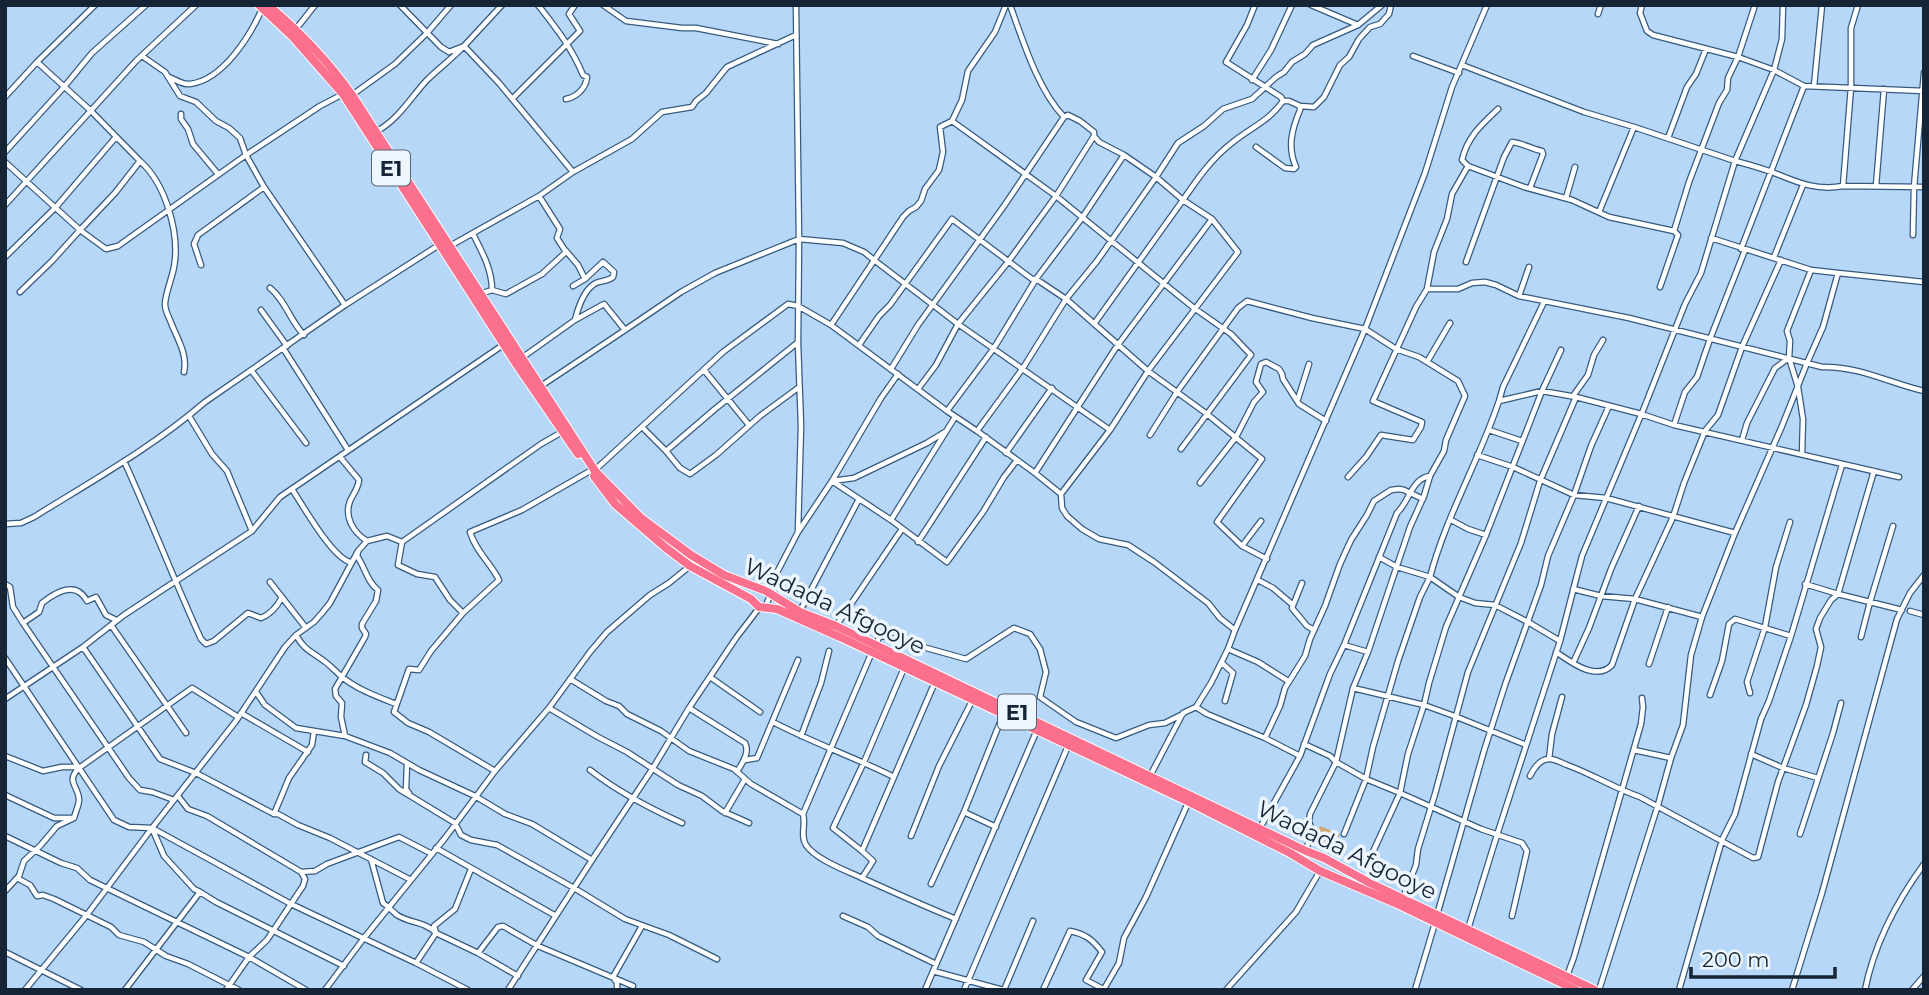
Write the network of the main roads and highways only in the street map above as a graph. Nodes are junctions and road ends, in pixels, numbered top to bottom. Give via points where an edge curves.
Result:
1 (263, 6) edge
2 (593, 471) junction
3 (874, 649) junction
4 (1321, 856) junction
5 (1331, 861) junction
6 (1320, 871) junction
7 (1436, 919) junction
8 (1576, 990) edge
9 (1597, 990) edge

1 - 2 highway, Wadada Afgooye / E1 via 343,94 503,345
1 - 2 highway, Wadada Afgooye / E1 via 296,29 341,79
2 - 3 highway, Wadada Afgooye / E1 via 640,518 691,555
2 - 3 highway, Wadada Afgooye / E1 via 615,504 690,566 762,607
3 - 4 highway, Wadada Afgooye / E1
3 - 6 highway, Wadada Afgooye / E1 via 904,668 1189,802
4 - 5 highway, Wadada Afgooye / E1
4 - 6 highway via 1317,862
5 - 6 highway via 1329,869
5 - 7 highway, Wadada Afgooye / E1
6 - 7 highway, Wadada Afgooye / E1
7 - 8 highway, Wadada Afgooye / E1
7 - 9 highway, Wadada Afgooye / E1

